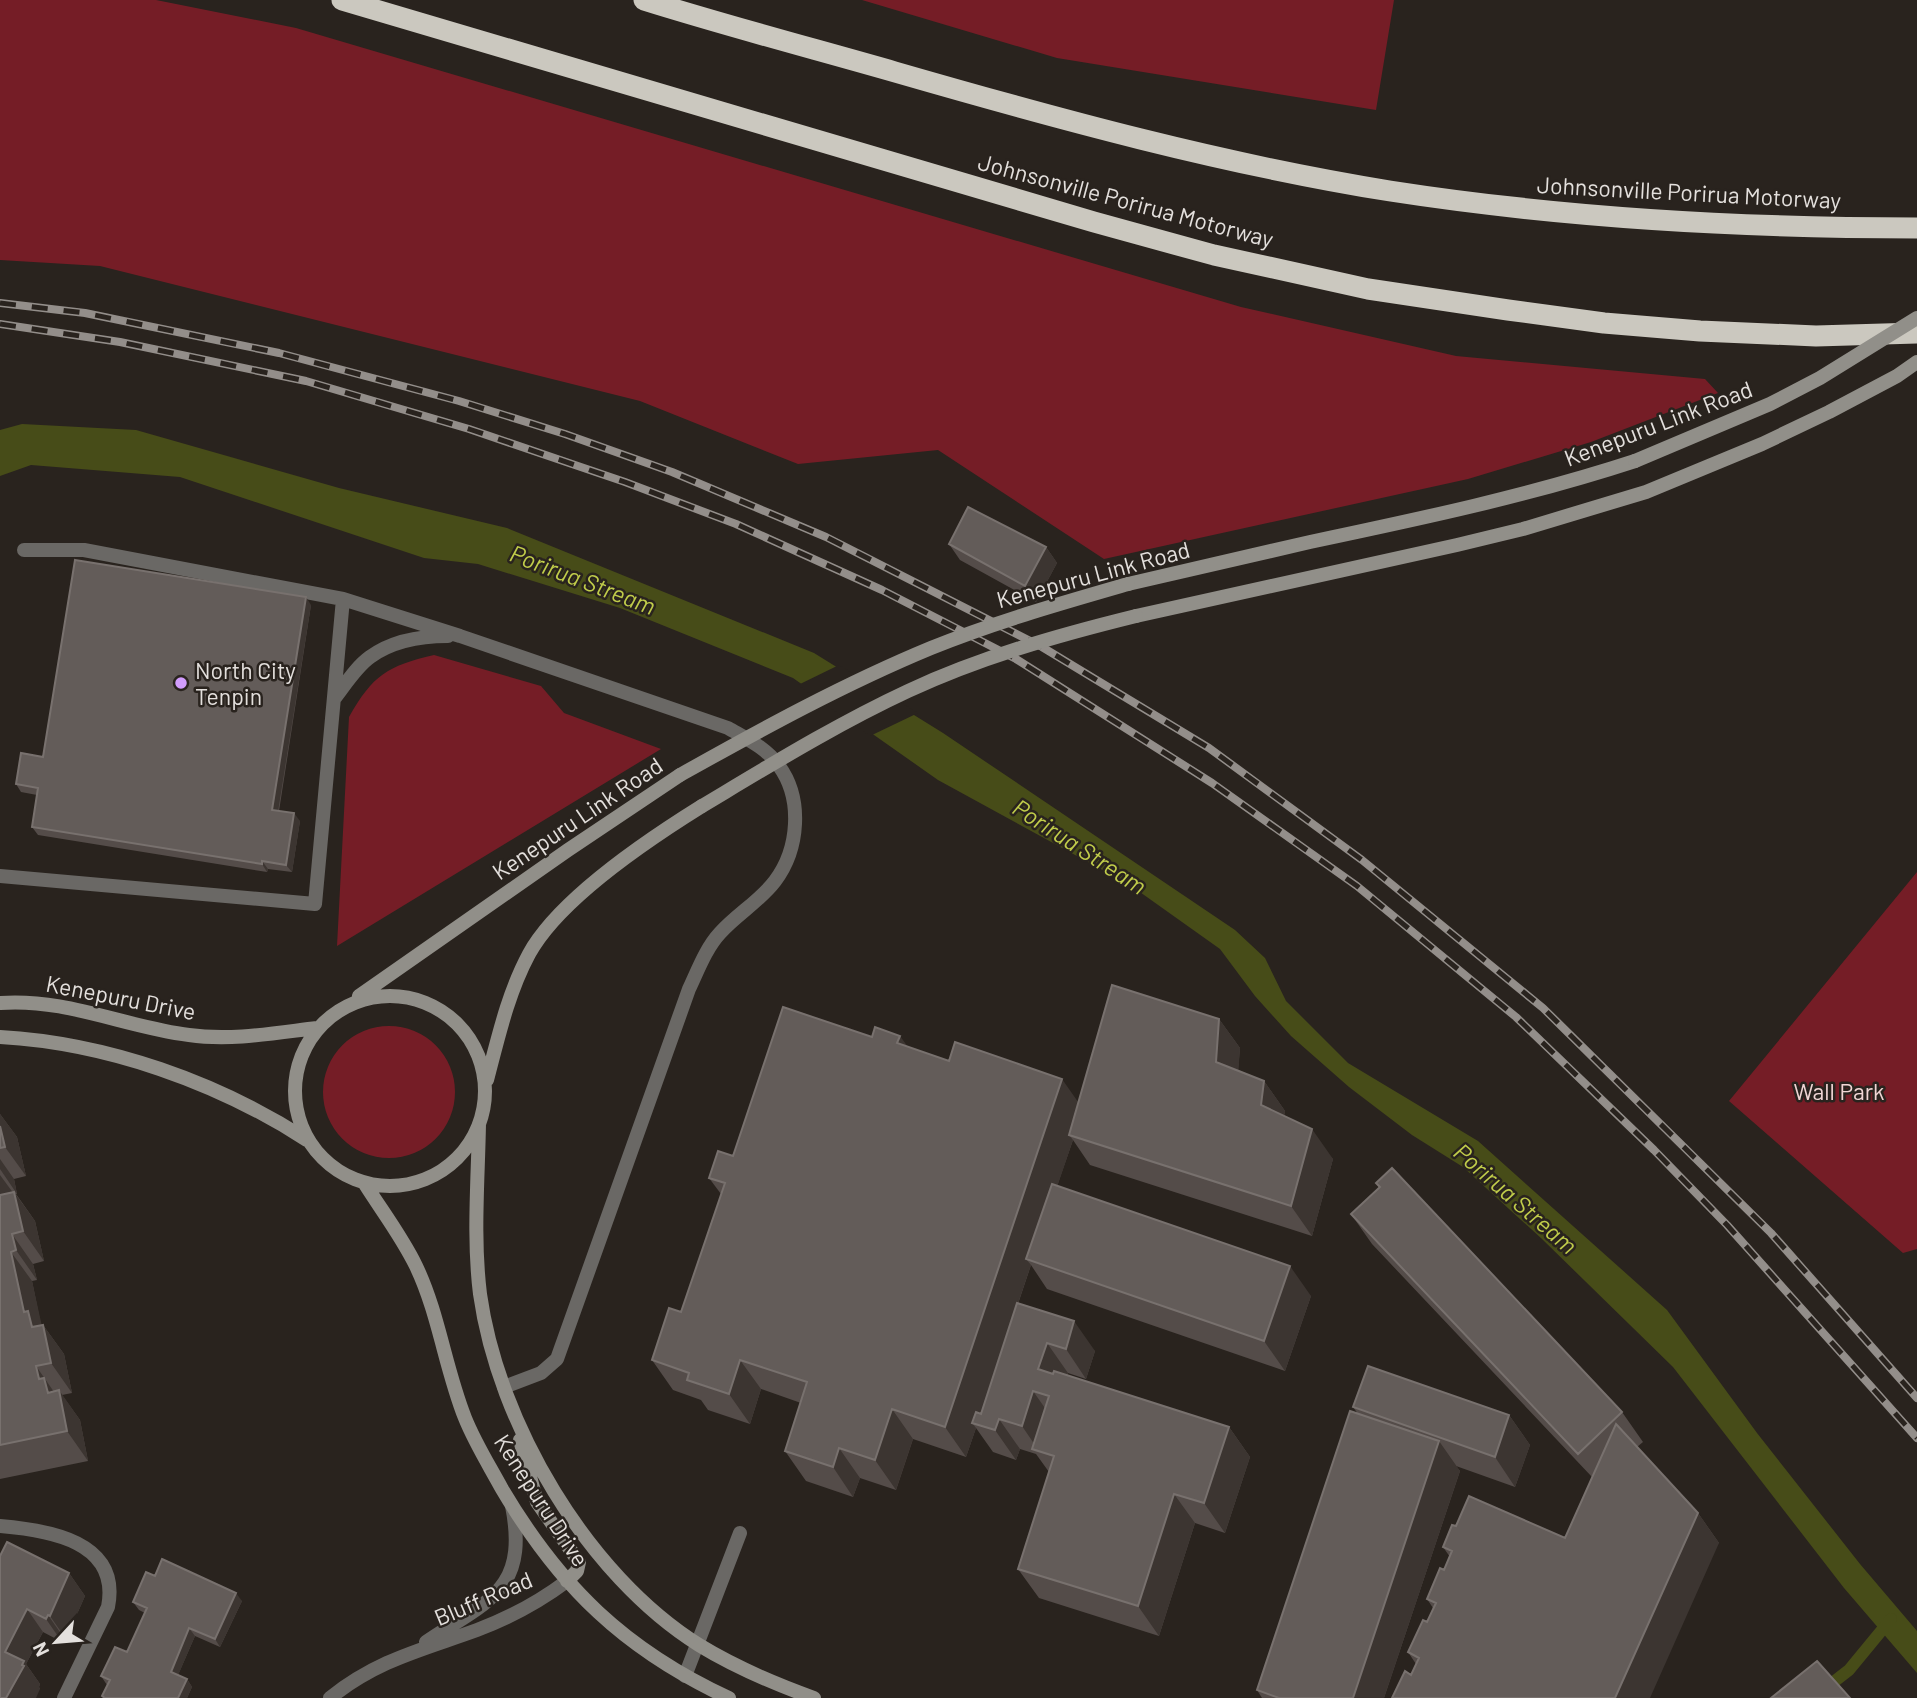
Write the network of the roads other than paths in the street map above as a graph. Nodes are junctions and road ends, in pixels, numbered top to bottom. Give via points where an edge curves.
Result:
1 (342, 0) edge
2 (644, 0) edge
3 (1917, 228) edge
4 (1917, 318) edge
5 (1917, 333) edge
6 (1917, 362) edge
7 (24, 550) dead end
8 (343, 599) junction
9 (460, 636) junction
10 (334, 699) junction
11 (0, 876) edge
12 (0, 1003) edge
13 (341, 1008) junction
14 (317, 1028) junction
15 (0, 1037) edge
16 (486, 1082) junction
17 (479, 1124) junction
18 (307, 1139) junction
19 (365, 1184) junction
20 (504, 1387) junction
21 (515, 1418) junction
22 (511, 1504) junction
23 (0, 1525) edge
24 (740, 1533) dead end
25 (566, 1581) junction
26 (697, 1644) junction
27 (413, 1651) junction
28 (685, 1676) junction
29 (64, 1698) edge
30 (330, 1698) edge
31 (729, 1698) edge
32 (814, 1698) edge

1 - 5 highway, Johnsonville Porirua Motorway via 1094,222 1214,255 1368,289 1686,330 1816,336
2 - 3 highway, Johnsonville Porirua Motorway via 1150,143 1350,183 1498,205 1666,221
4 - 13 main road, Kenepuru Link Road, bridge via 1770,404 1634,461 1442,515 1128,584 1023,614 932,647 780,719 680,775
6 - 16 main road, bridge via 1829,412 1646,492 1523,529 1044,640 907,691 702,806 635,850 574,902 529,953 515,983
7 - 8 street via 84,550
8 - 9 street
8 - 10 street
9 - 10 street via 423,636 394,645 370,657
9 - 20 street via 728,728 779,765 791,790 796,820 791,852 775,881 719,933 689,989 557,1359 541,1373
10 - 11 street via 315,905
12 - 14 main road, Kenepuru Drive via 64,1007 192,1036
13 - 14 main road
13 - 16 main road via 371,997 404,996 435,1007 461,1027
14 - 18 main road via 302,1053 295,1082 297,1112
15 - 18 main road via 93,1050 167,1072 281,1122
16 - 17 main road
17 - 19 main road via 468,1145 434,1175 403,1185
17 - 20 main road, Kenepuru Drive via 476,1260 487,1327
18 - 19 main road via 334,1168
19 - 22 main road, Kenepuru Drive via 416,1267 464,1416
20 - 21 main road, Kenepuru Drive
21 - 25 main road via 537,1502 579,1562 578,1571
21 - 26 main road, Kenepuru Drive via 580,1532 638,1595
22 - 25 main road, Kenepuru Drive
22 - 27 street, Bluff Road via 516,1527 513,1562 499,1592
23 - 29 street via 57,1534 90,1552 106,1573 108,1607
24 - 26 street
25 - 27 street, Bluff Road via 535,1604 498,1622
25 - 28 main road, Kenepuru Drive via 626,1638
26 - 28 street
26 - 32 main road, Kenepuru Drive
27 - 30 street, Bluff Road via 358,1676
28 - 31 main road, Kenepuru Drive

